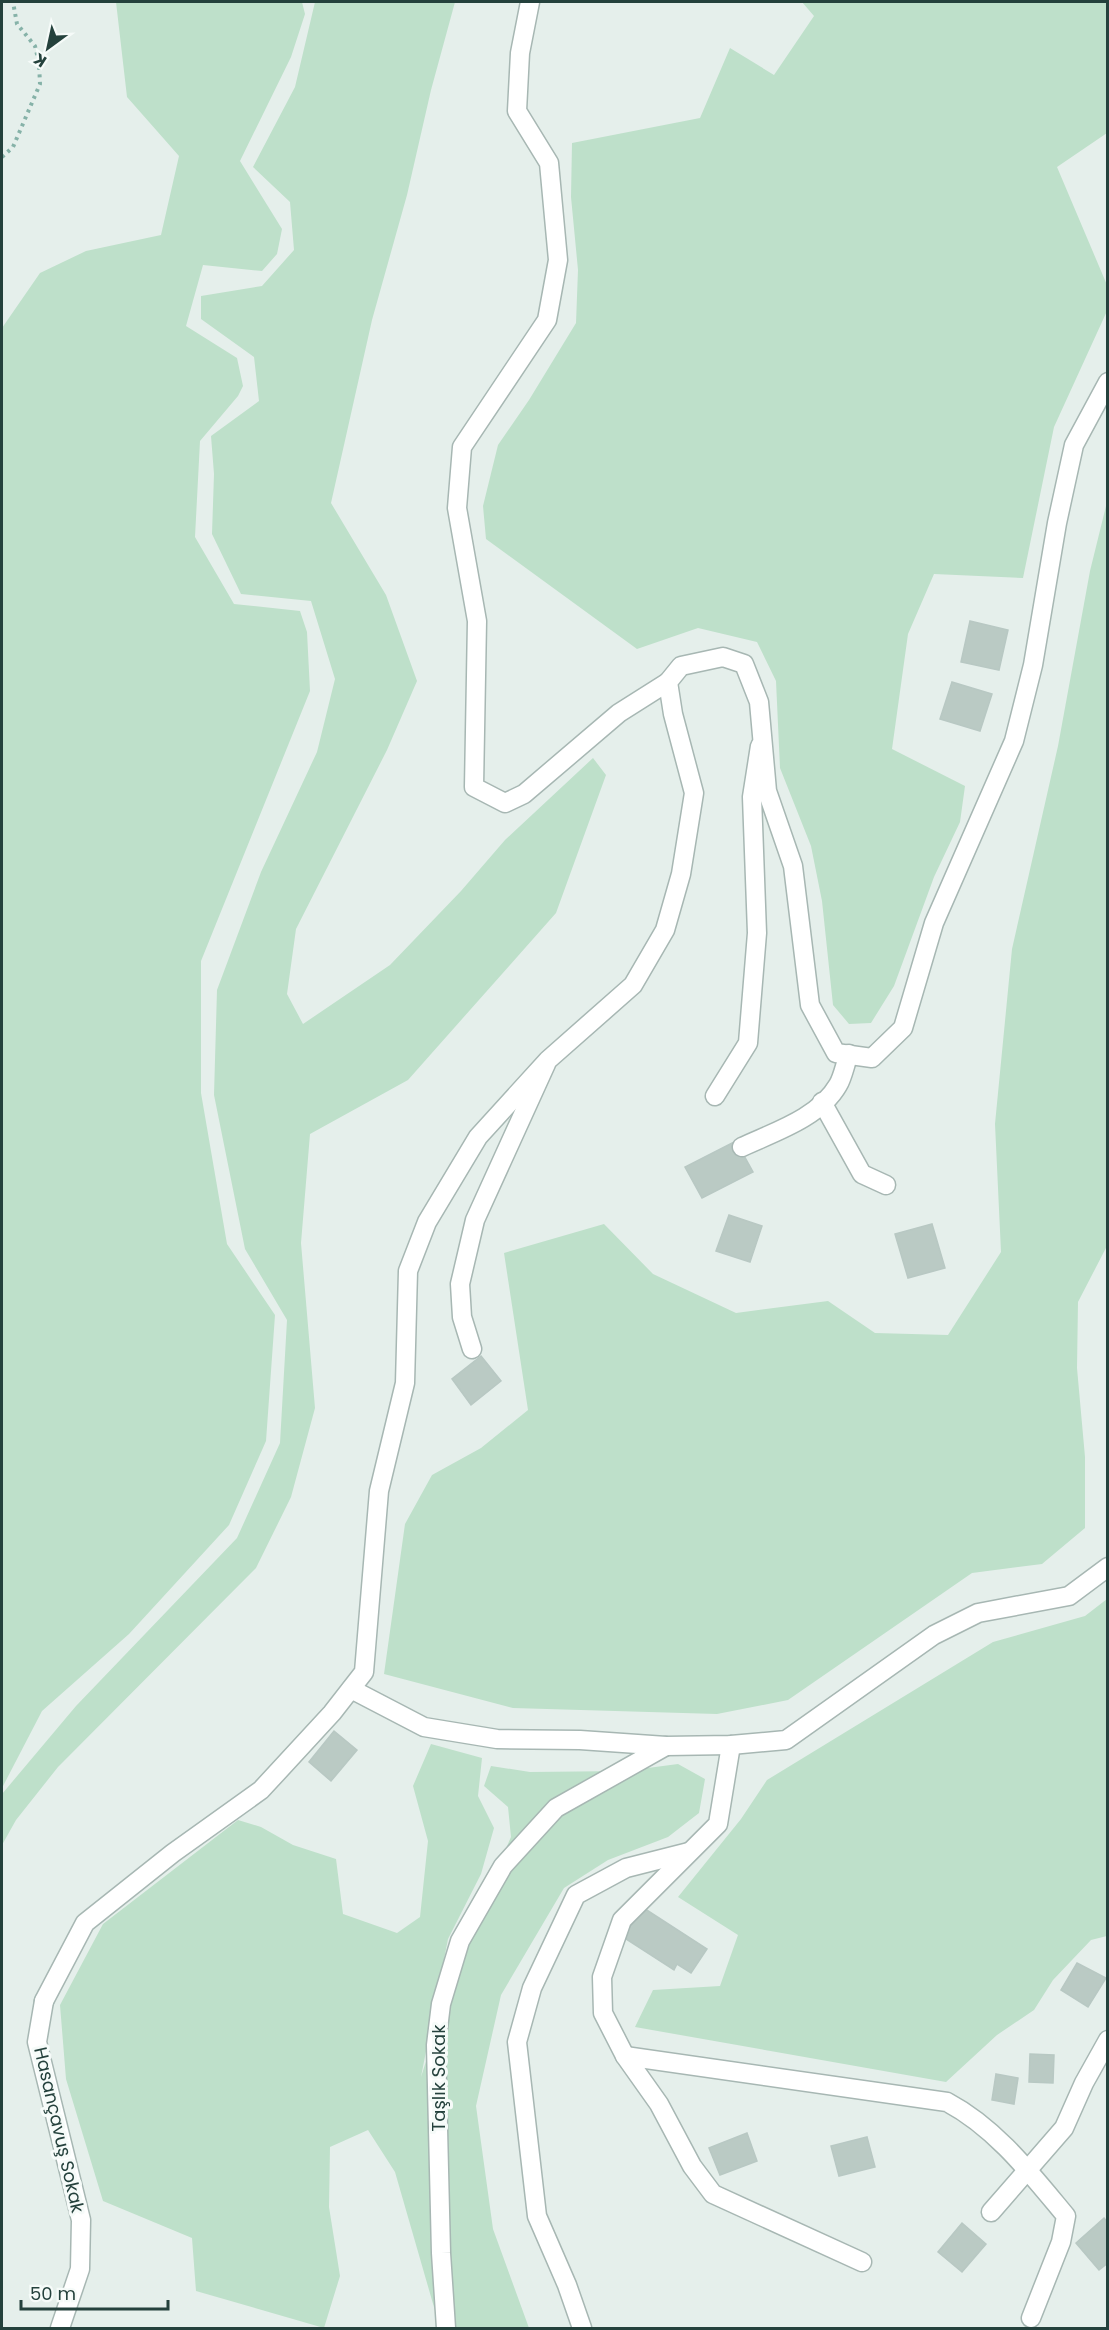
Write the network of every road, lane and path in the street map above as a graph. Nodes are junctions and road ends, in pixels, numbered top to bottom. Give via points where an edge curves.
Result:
1 (13, 2) edge
2 (530, 2) edge
3 (2, 157) edge
4 (1107, 382) edge
5 (668, 682) junction
6 (762, 732) junction
7 (849, 1054) junction
8 (548, 1060) junction
9 (715, 1096) dead end
10 (822, 1102) junction
11 (742, 1147) dead end
12 (886, 1185) dead end
13 (472, 1349) dead end
14 (1107, 1567) edge
15 (351, 1689) junction
16 (731, 1745) junction
17 (666, 1746) junction
18 (690, 1852) junction
19 (1107, 2040) edge
20 (625, 2056) junction
21 (1027, 2169) junction
22 (991, 2212) dead end
23 (862, 2262) dead end
24 (1031, 2318) dead end
25 (60, 2328) edge
26 (446, 2328) edge
27 (582, 2328) edge

1 - 3 path via 17,24 35,46 40,84 13,147
2 - 5 street via 520,53 517,111 549,163 558,260 547,320 462,447 457,508 477,621 474,787 505,803 524,794 619,713
4 - 7 street via 1074,445 1033,665 1014,741 934,923 903,1028 872,1058
5 - 6 street via 681,666 723,657 744,664 759,702
5 - 8 street, Hasançavuş Sokak via 694,793 681,874 665,930 633,985
6 - 7 street via 767,791 793,866 810,1005 836,1053
6 - 9 street via 752,797 757,933 748,1043
7 - 10 street via 838,1085
8 - 13 street via 475,1220 460,1284 462,1317
8 - 15 street, Hasançavuş Sokak via 478,1137 427,1222 408,1271 405,1383 379,1491 364,1672
10 - 11 street via 793,1123
10 - 12 street via 862,1174
14 - 16 street via 1069,1596 978,1613 934,1635 786,1740
15 - 17 street via 424,1727 497,1739
15 - 25 street, Hasançavuş Sokak via 261,1790 172,1853 85,1923 44,2001 37,2042 81,2220 80,2269
16 - 17 street
16 - 18 street via 718,1824
17 - 26 street, Taşlık Sokak via 556,1808 503,1866 460,1941 441,2004 436,2045
18 - 20 street via 622,1920 602,1977 603,2013
18 - 27 street via 626,1868 576,1895 532,1988 517,2042 537,2216
19 - 21 street via 1064,2128
20 - 21 street via 947,2102 974,2116
20 - 23 street via 713,2194
21 - 22 street
21 - 24 street via 1066,2216 1061,2242

